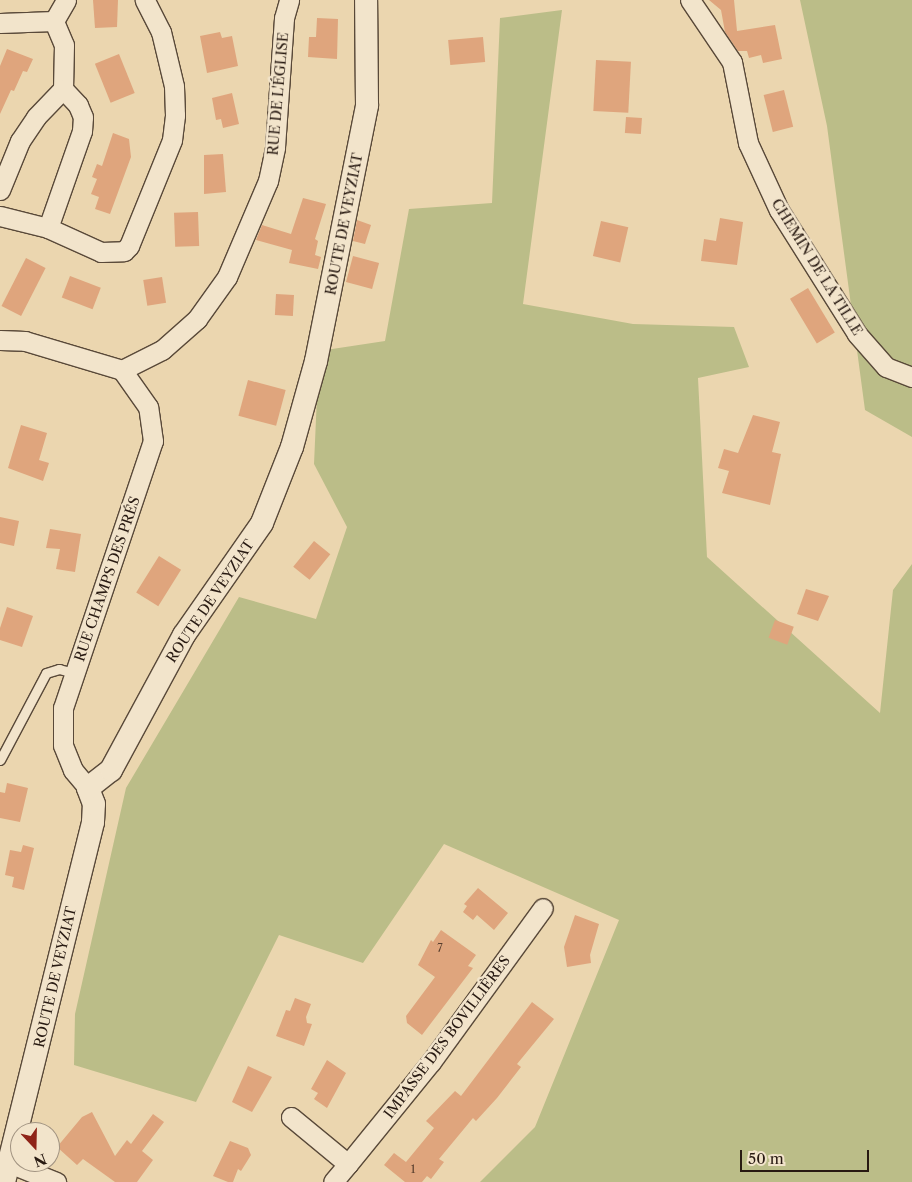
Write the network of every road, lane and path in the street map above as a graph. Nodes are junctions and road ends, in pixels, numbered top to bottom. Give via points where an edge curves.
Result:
1 (66, 0) edge
2 (145, 0) edge
3 (289, 0) edge
4 (366, 0) edge
5 (690, 0) edge
6 (54, 21) junction
7 (0, 23) edge
8 (63, 89) junction
9 (0, 190) edge
10 (0, 216) edge
11 (48, 228) junction
12 (0, 340) edge
13 (122, 370) junction
14 (912, 377) edge
15 (74, 673) junction
16 (0, 760) edge
17 (88, 788) junction
18 (543, 908) dead end
19 (291, 1117) dead end
20 (6, 1164) edge
21 (348, 1164) junction
22 (56, 1182) edge
23 (333, 1182) edge

1 - 6 street
2 - 11 street via 162,32 174,86 176,114 172,140 129,246 124,251 101,252
3 - 13 street, RUE DE L'ÉGLISE via 284,18 275,148 268,181 227,277 197,319 162,350
4 - 17 street, ROUTE DE VEYZIAT via 367,104 316,361 292,447 262,523 184,635 112,770
5 - 14 street, CHEMIN DE LA TILLE via 732,62 748,143 779,210 858,334 886,367
6 - 7 street
6 - 8 street via 64,45
8 - 9 street via 36,117 20,141
8 - 11 street via 78,105 83,117 82,131
10 - 11 street
12 - 13 street via 25,341
13 - 15 street, RUE CHAMPS DES PRÉS via 148,407 153,441
15 - 16 lane via 58,669 46,673
15 - 17 street, RUE CHAMPS DES PRÉS via 63,708 62,745 73,770
17 - 20 street, ROUTE DE VEYZIAT via 94,804 93,822
18 - 21 street, IMPASSE DES BOVILLIÈRES via 431,1062
19 - 21 street
20 - 22 street
21 - 23 street, IMPASSE DES BOVILLIÈRES

